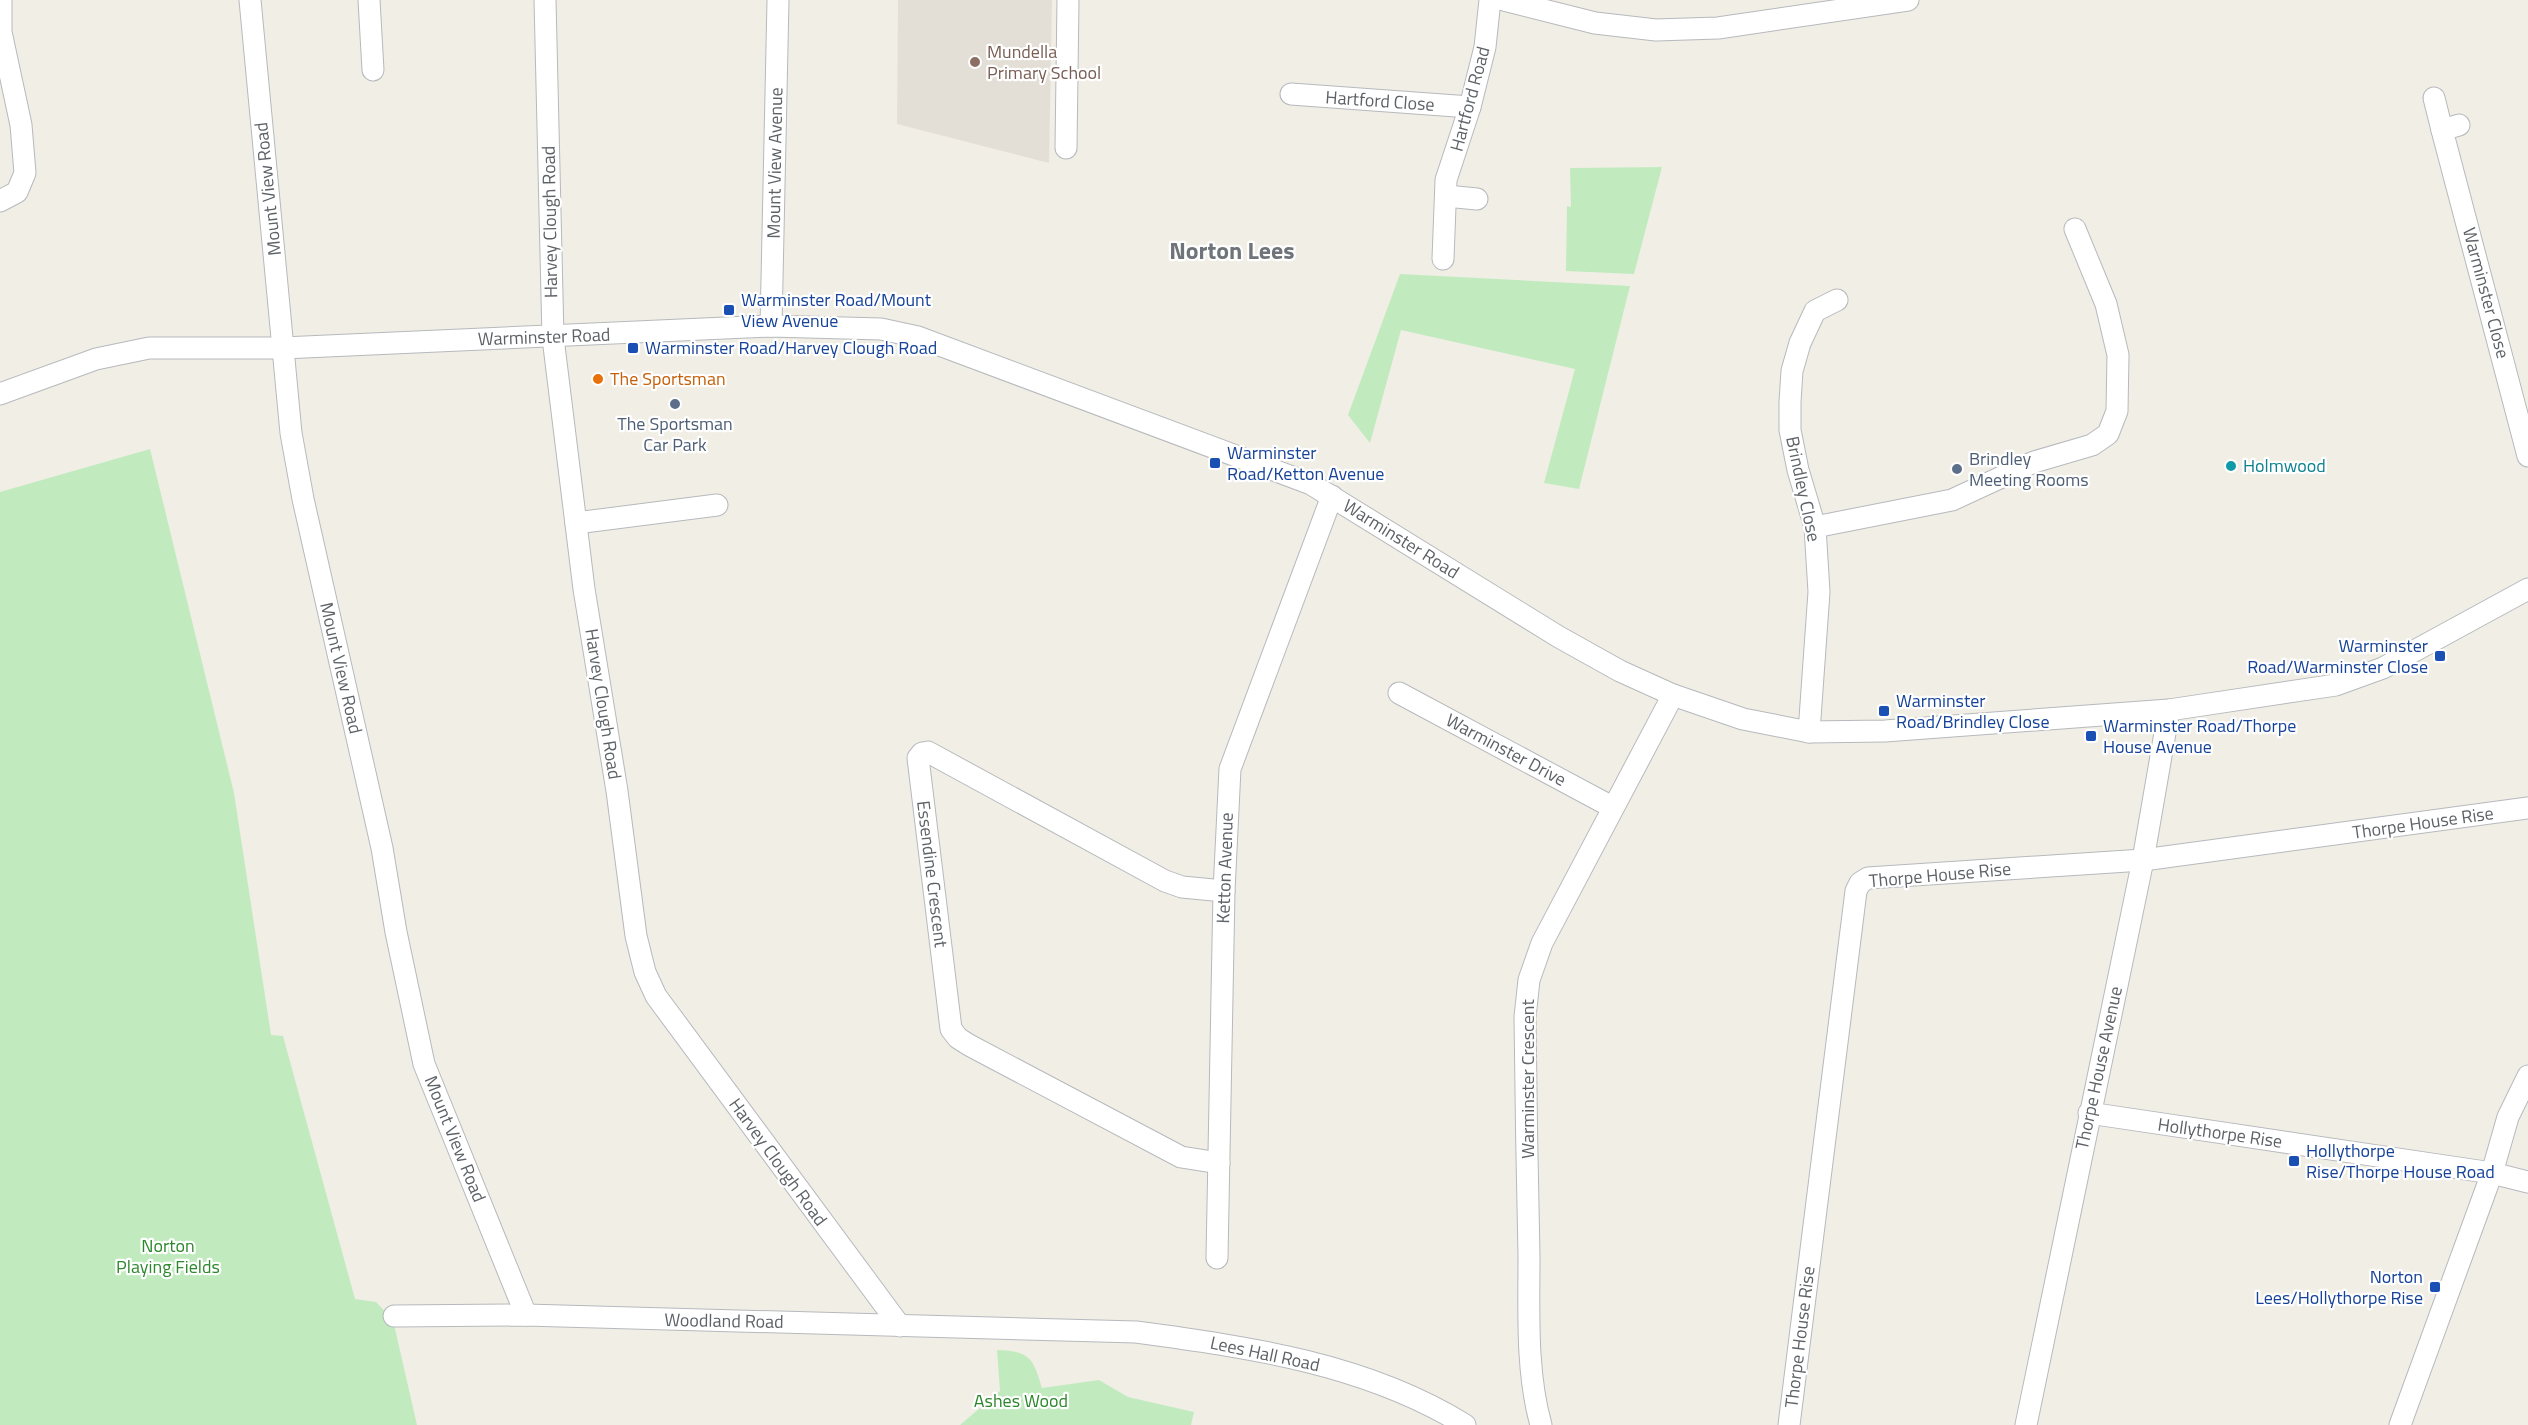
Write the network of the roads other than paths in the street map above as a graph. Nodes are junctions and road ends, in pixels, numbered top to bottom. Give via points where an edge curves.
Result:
1 (250, 0) edge
2 (369, 0) edge
3 (545, 0) edge
4 (778, 0) edge
5 (1068, 0) edge
6 (1490, 0) edge
7 (1504, 0) edge
8 (1908, 0) edge
9 (1, 1) edge
10 (1800, 8) edge
11 (373, 70) dead end
12 (1291, 94) dead end
13 (2434, 98) dead end
14 (1470, 107) junction
15 (1066, 148) dead end
16 (1446, 196) junction
17 (1477, 199) dead end
18 (0, 201) edge
19 (2075, 229) dead end
20 (1443, 259) dead end
21 (1837, 300) dead end
22 (771, 326) junction
23 (553, 338) junction
24 (283, 348) junction
25 (0, 394) edge
26 (2528, 456) edge
27 (1332, 496) junction
28 (717, 505) dead end
29 (576, 523) junction
30 (1815, 527) junction
31 (2528, 589) edge
32 (1399, 693) dead end
33 (1673, 695) junction
34 (2169, 710) junction
35 (1809, 732) junction
36 (1612, 807) junction
37 (2528, 808) edge
38 (2143, 860) junction
39 (1224, 891) junction
40 (2528, 1076) edge
41 (2089, 1113) junction
42 (1219, 1163) junction
43 (2492, 1173) junction
44 (2528, 1182) edge
45 (1217, 1258) dead end
46 (526, 1315) junction
47 (394, 1316) dead end
48 (900, 1326) junction
49 (1053, 1330) joint
50 (1465, 1425) edge
51 (1541, 1425) edge
52 (1789, 1425) edge
53 (2026, 1425) edge
54 (2400, 1425) edge

1 - 24 street, Mount View Road
2 - 11 street
3 - 23 street, Harvey Clough Road
4 - 22 street, Mount View Avenue
5 - 15 street
6 - 14 street, Hartford Road via 1485,47
7 - 10 street via 1595,23 1656,30 1718,28
8 - 10 street
9 - 18 street via 2,32 21,125 25,173 17,192
12 - 14 street, Hartford Close
13 - 26 street, Warminster Close via 2451,128
14 - 16 street, Hartford Road via 1446,180
16 - 17 street
16 - 20 street, Hartford Road
19 - 30 street via 2106,304 2118,355 2117,411 2108,434 2092,446 2034,462 1952,501
21 - 30 street, Brindley Close via 1815,311 1792,371 1790,430
22 - 23 street, Warminster Road
22 - 27 street, Warminster Road via 881,329 918,337 1311,484
23 - 24 street, Warminster Road
23 - 29 street, Harvey Clough Road
24 - 25 street, Warminster Road via 149,348 96,359
24 - 46 street, Mount View Road via 291,433 303,499 382,848 424,1064
27 - 33 street, Warminster Road via 1558,637
27 - 39 street, Ketton Avenue via 1230,769
28 - 29 street
29 - 48 street, Harvey Clough Road via 636,936 645,972 656,996
30 - 35 street, Brindley Close via 1819,592
31 - 34 street, Warminster Road via 2383,668 2336,685
32 - 36 street, Warminster Drive
33 - 35 street, Warminster Road via 1743,719
33 - 36 street, Warminster Crescent
34 - 35 street, Warminster Road via 1885,731
34 - 38 street, Thorpe House Avenue
36 - 51 street, Warminster Crescent via 1542,943 1529,980 1525,1017 1529,1288 1531,1348
37 - 38 street, Thorpe House Rise
38 - 41 street, Thorpe House Avenue
38 - 52 street, Thorpe House Rise via 1868,878 1860,883
39 - 42 street, Ketton Avenue
39 - 42 street, Essendine Crescent via 1182,887 1165,881 928,753 921,753 918,758 951,1029 969,1045 1181,1157
40 - 43 street via 2508,1117
41 - 43 street, Hollythorpe Rise
41 - 53 street, Thorpe House Avenue
42 - 45 street, Ketton Avenue
43 - 44 street, Hollythorpe Rise
43 - 54 street
46 - 47 street, Woodland Road
46 - 48 street, Woodland Road
48 - 49 street, Woodland Road
49 - 50 street, Lees Hall Road via 1136,1332 1230,1344 1395,1389

